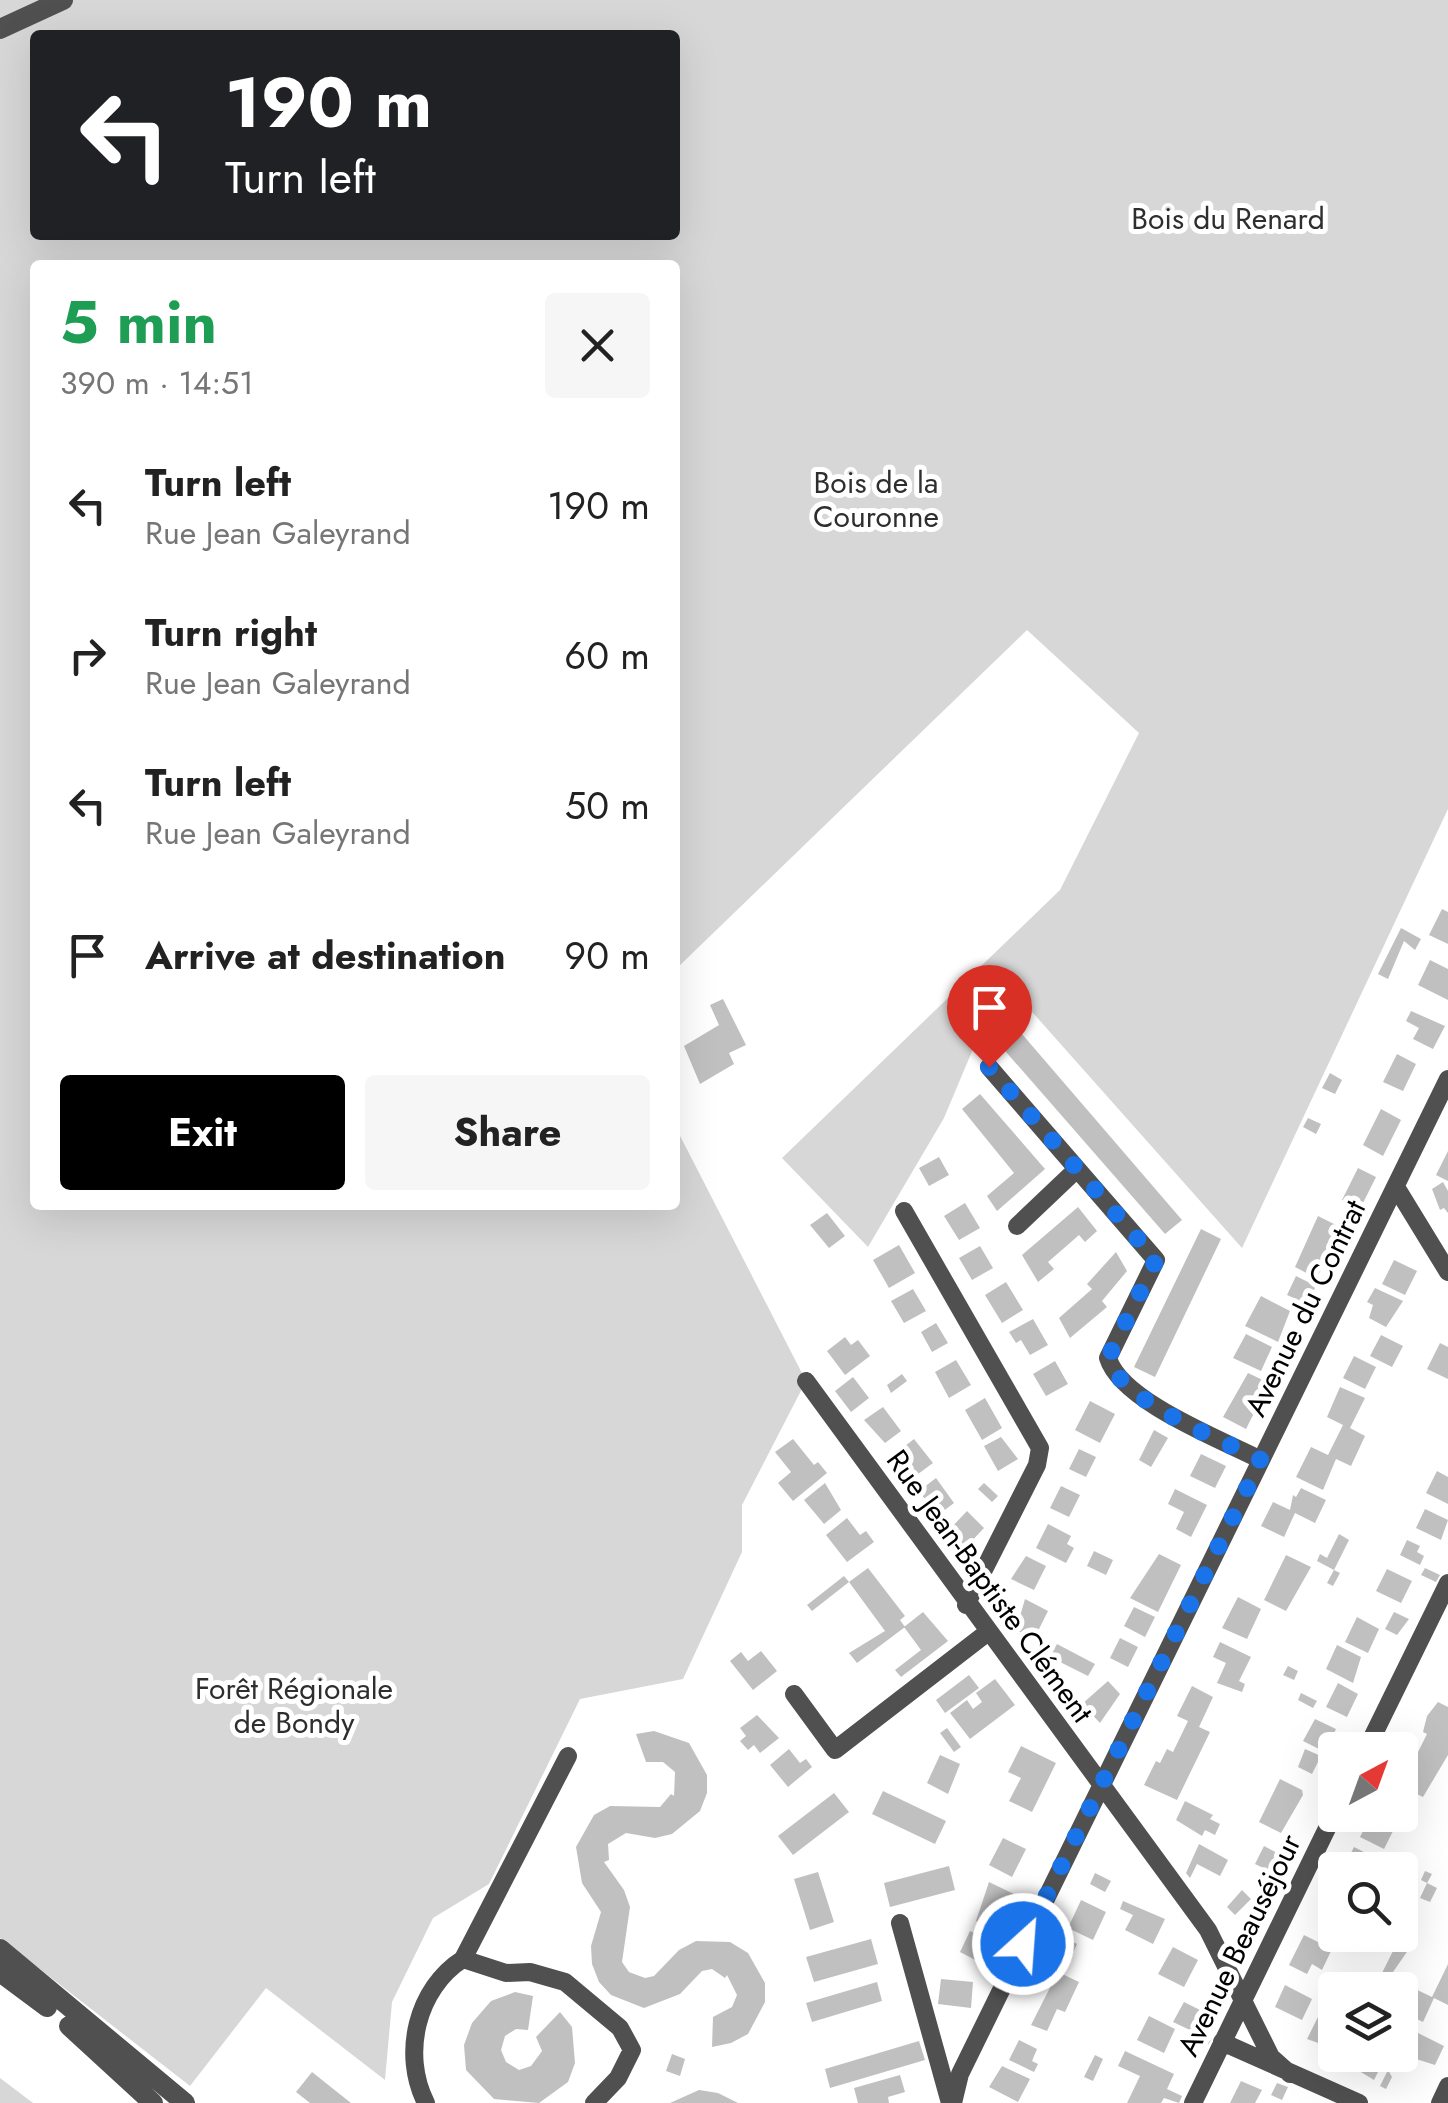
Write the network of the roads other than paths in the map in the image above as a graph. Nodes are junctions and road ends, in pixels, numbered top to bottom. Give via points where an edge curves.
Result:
1 (63, 0) edge
2 (0, 29) edge
3 (989, 1067) dead end
4 (1448, 1079) edge
5 (1077, 1169) junction
6 (1396, 1187) junction
7 (904, 1211) dead end
8 (1017, 1226) dead end
9 (1448, 1272) edge
10 (806, 1381) dead end
11 (1261, 1460) junction
12 (1448, 1582) edge
13 (966, 1605) junction
14 (988, 1632) junction
15 (794, 1694) dead end
16 (1375, 1732) edge
17 (568, 1756) dead end
18 (1102, 1782) junction
19 (1325, 1832) edge
20 (900, 1923) dead end
21 (0, 1949) edge
22 (463, 1960) junction
23 (0, 1972) edge
24 (1241, 2002) junction
25 (1222, 2042) junction
26 (1290, 2074) junction
27 (1448, 2086) edge
28 (423, 2102) edge
29 (153, 2103) edge
30 (185, 2103) edge
31 (594, 2103) edge
32 (952, 2103) edge
33 (1192, 2103) edge
34 (1359, 2103) edge
35 (1440, 2103) edge

1 - 2 street
3 - 5 street
4 - 6 street, Avenue du Contrat
5 - 8 street
5 - 11 street via 1156,1260 1108,1358 1113,1375
6 - 9 street
6 - 11 street, Avenue du Contrat
7 - 13 street via 1040,1448
10 - 13 street, Rue Jean-Baptiste Clément
11 - 18 street, Avenue du Contrat
12 - 16 street
13 - 14 street, Rue Jean-Baptiste Clément
14 - 15 street via 835,1750
14 - 18 street, Rue Jean-Baptiste Clément
17 - 22 street
18 - 24 street, Rue Jean-Baptiste Clément via 1208,1930
18 - 32 street, Avenue du Contrat via 960,2074
19 - 24 street, Avenue Beauséjour
20 - 32 street
21 - 30 street
22 - 28 street via 436,1980 419,2016
22 - 31 street via 565,1982 620,2028 632,2050
23 - 29 street
24 - 25 street, Avenue Beauséjour
24 - 26 street, Rue Jean-Baptiste Clément via 1272,2057
25 - 26 street, Rue Jean-Baptiste Clément
25 - 33 street, Avenue Beauséjour
26 - 34 street, Rue Jean-Baptiste Clément
27 - 35 street

